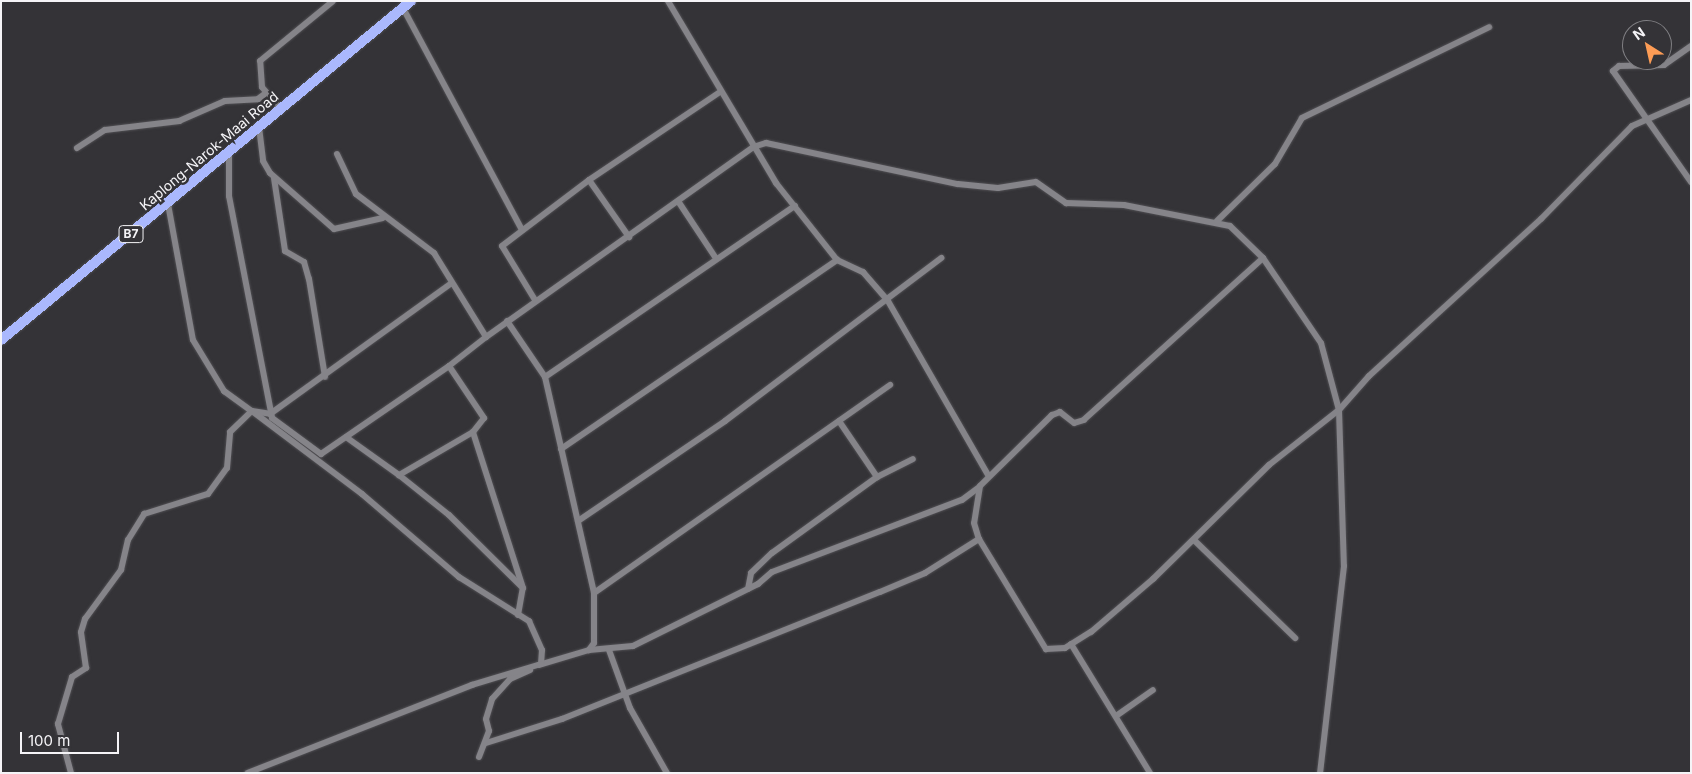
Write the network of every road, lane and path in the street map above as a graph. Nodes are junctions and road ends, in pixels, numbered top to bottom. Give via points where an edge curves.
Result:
1 (333, 1) edge
2 (411, 1) edge
3 (668, 1) edge
4 (402, 8) junction
5 (1489, 27) dead end
6 (1691, 46) edge
7 (720, 92) junction
8 (266, 94) junction
9 (1691, 100) edge
10 (281, 109) junction
11 (1650, 120) junction
12 (259, 127) junction
13 (753, 147) junction
14 (77, 148) dead end
15 (337, 154) dead end
16 (229, 155) junction
17 (1689, 174) edge
18 (274, 178) junction
19 (589, 180) junction
20 (1691, 182) edge
21 (678, 202) junction
22 (168, 204) junction
23 (795, 206) junction
24 (383, 218) junction
25 (1217, 221) junction
26 (522, 230) junction
27 (629, 237) junction
28 (715, 257) junction
29 (941, 258) dead end
30 (1263, 258) junction
31 (837, 260) junction
32 (450, 284) junction
33 (535, 300) junction
34 (888, 301) junction
35 (507, 321) junction
36 (486, 337) junction
37 (1, 340) edge
38 (450, 366) junction
39 (325, 377) junction
40 (545, 377) junction
41 (890, 385) dead end
42 (1338, 410) junction
43 (252, 411) junction
44 (270, 414) junction
45 (839, 421) junction
46 (473, 432) junction
47 (346, 437) junction
48 (562, 449) junction
49 (913, 459) dead end
50 (399, 475) junction
51 (988, 475) junction
52 (877, 477) junction
53 (980, 486) junction
54 (578, 521) junction
55 (979, 539) junction
56 (1194, 540) junction
57 (523, 588) junction
58 (748, 589) junction
59 (594, 593) junction
60 (518, 615) junction
61 (1295, 638) dead end
62 (1071, 644) junction
63 (589, 650) junction
64 (609, 650) junction
65 (541, 664) junction
66 (1153, 690) dead end
67 (624, 691) junction
68 (1116, 716) junction
69 (486, 743) junction
70 (479, 757) dead end
71 (71, 773) edge
72 (248, 773) edge
73 (666, 773) edge
74 (1150, 773) edge
75 (1320, 773) edge

1 - 8 street via 264,54 258,69
2 - 4 highway, Kaplong-Narok-Maai Road / B7
3 - 7 street
4 - 10 highway, Kaplong-Narok-Maai Road / B7
4 - 26 street
5 - 25 street via 1302,118 1275,164
6 - 11 street via 1664,65 1619,66 1613,71
7 - 13 street
7 - 19 street
8 - 10 street
8 - 14 street via 258,99 225,101 179,121 105,130
9 - 11 street
10 - 12 highway, Kaplong-Narok-Maai Road / B7
11 - 17 street
11 - 42 street via 1640,120 1632,126
12 - 16 highway, Kaplong-Narok-Maai Road / B7
12 - 18 street via 264,161
13 - 21 street
13 - 23 street
13 - 25 street via 766,143 958,184 998,188 1036,182 1066,203 1124,206
15 - 24 street via 348,184
16 - 22 highway, Kaplong-Narok-Maai Road / B7
16 - 44 street via 229,196 253,306
17 - 20 street
18 - 24 street via 334,228
18 - 39 street via 286,251 304,262 309,279
19 - 26 street
19 - 27 street
21 - 27 street
21 - 28 street
22 - 37 highway, Kaplong-Narok-Maai Road / B7
22 - 43 street via 193,340 224,391
23 - 28 street
23 - 31 street
24 - 32 street via 434,253
25 - 30 street via 1236,231
26 - 33 street via 501,249
27 - 33 street
28 - 40 street
29 - 34 street
30 - 42 street via 1320,343
30 - 51 street via 1084,420 1074,423 1060,412 1052,416
31 - 34 street via 863,272
31 - 48 street
32 - 36 street
32 - 39 street
33 - 35 street
34 - 51 street
34 - 54 street
35 - 36 street
35 - 40 street
36 - 38 street
38 - 46 street via 484,413 482,423
38 - 47 street
39 - 44 street
40 - 48 street
41 - 45 street
42 - 56 street via 1269,465
42 - 75 street via 1344,566
43 - 44 street
43 - 60 street via 362,494 459,577
43 - 71 street via 230,432 227,468 208,494 144,514 128,540 121,570 85,619 81,632 86,668 72,677 58,724
44 - 47 street via 321,454
45 - 52 street
45 - 59 street
46 - 50 street
46 - 57 street
47 - 50 street
48 - 54 street
49 - 52 street
50 - 57 street via 449,515
51 - 53 street
52 - 58 street via 772,553 751,573
53 - 55 street via 974,523
53 - 58 street via 962,500 772,572
54 - 59 street
55 - 62 street via 1043,647 1054,651
55 - 67 street via 907,581
56 - 61 street
56 - 62 street
57 - 60 street
58 - 64 street via 660,634
59 - 63 street via 594,643
60 - 65 street via 529,621 535,632
62 - 68 street
63 - 64 street
63 - 65 street
64 - 67 street
65 - 69 street via 510,679 492,699
65 - 72 street via 472,684
66 - 68 street
67 - 69 street via 562,718
67 - 73 street
68 - 74 street
69 - 70 street

